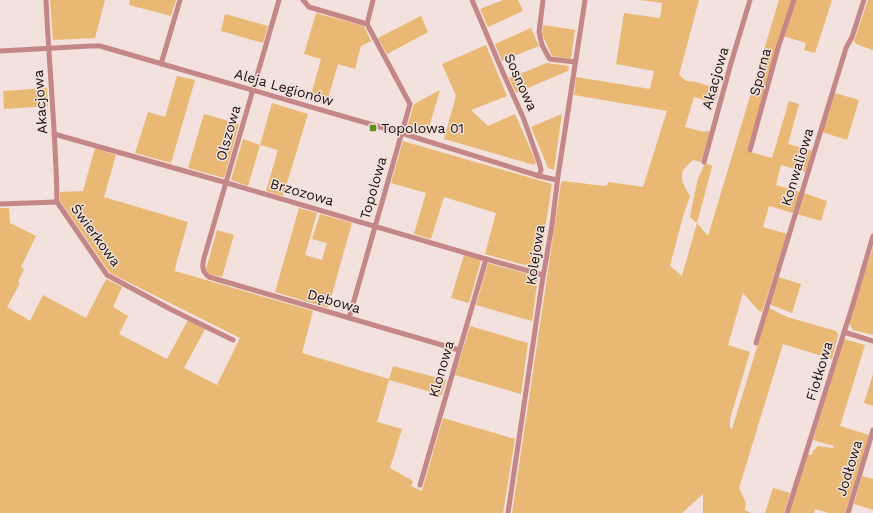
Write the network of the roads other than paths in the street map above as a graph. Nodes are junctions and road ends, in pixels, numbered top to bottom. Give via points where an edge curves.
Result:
1 (46, 0) edge
2 (180, 0) edge
3 (279, 0) edge
4 (303, 0) edge
5 (373, 0) edge
6 (472, 0) edge
7 (543, 0) edge
8 (584, 0) edge
9 (750, 0) edge
10 (794, 0) edge
11 (864, 0) edge
12 (367, 24) junction
13 (48, 48) junction
14 (0, 51) edge
15 (575, 62) junction
16 (161, 64) junction
17 (253, 90) junction
18 (401, 133) junction
19 (54, 134) junction
20 (750, 150) dead end
21 (704, 162) dead end
22 (539, 176) junction
23 (557, 180) junction
24 (227, 183) junction
25 (57, 202) junction
26 (0, 204) edge
27 (375, 226) junction
28 (873, 236) edge
29 (486, 259) junction
30 (204, 272) joint
31 (543, 275) junction
32 (349, 318) junction
33 (844, 332) junction
34 (233, 340) dead end
35 (873, 341) edge
36 (756, 343) dead end
37 (459, 350) junction
38 (873, 430) edge
39 (420, 485) dead end
40 (508, 513) edge
41 (787, 513) edge
42 (848, 513) edge

1 - 13 street, Akacjowa
2 - 16 street
3 - 17 street, Olszowa
4 - 12 street via 309,7
5 - 12 street
6 - 22 street, Sosnowa via 523,117 539,162
7 - 15 street via 539,32 542,45 550,59
8 - 15 street, Kolejowa
9 - 21 street, Akacjowa
10 - 20 street, Sporna
11 - 36 street, Konwaliowa via 846,48
12 - 18 street, Topolowa via 410,104
13 - 14 street, Aleja Legionów
13 - 16 street, Aleja Legionów via 96,46
13 - 19 street, Akacjowa
15 - 23 street, Kolejowa
16 - 17 street, Aleja Legionów
17 - 18 street, Aleja Legionów
17 - 24 street, Olszowa
18 - 22 street, Aleja Legionów
18 - 27 street, Topolowa
19 - 24 street, Brzozowa
19 - 25 street, Akacjowa
22 - 23 street, Aleja Legionów
23 - 31 street, Kolejowa
24 - 27 street, Brzozowa
24 - 30 street, Olszowa via 204,258
25 - 26 street, Świerkowa
25 - 34 street, Świerkowa via 107,275
27 - 29 street, Brzozowa
27 - 32 street, Topolowa
28 - 33 street, Fiołkowa
29 - 31 street, Brzozowa
29 - 37 street, Klonowa
30 - 32 street, Dębowa via 209,277
31 - 40 street, Kolejowa
32 - 37 street, Dębowa
33 - 35 street
33 - 41 street, Fiołkowa
37 - 39 street, Klonowa
38 - 42 street, Jodłowa

